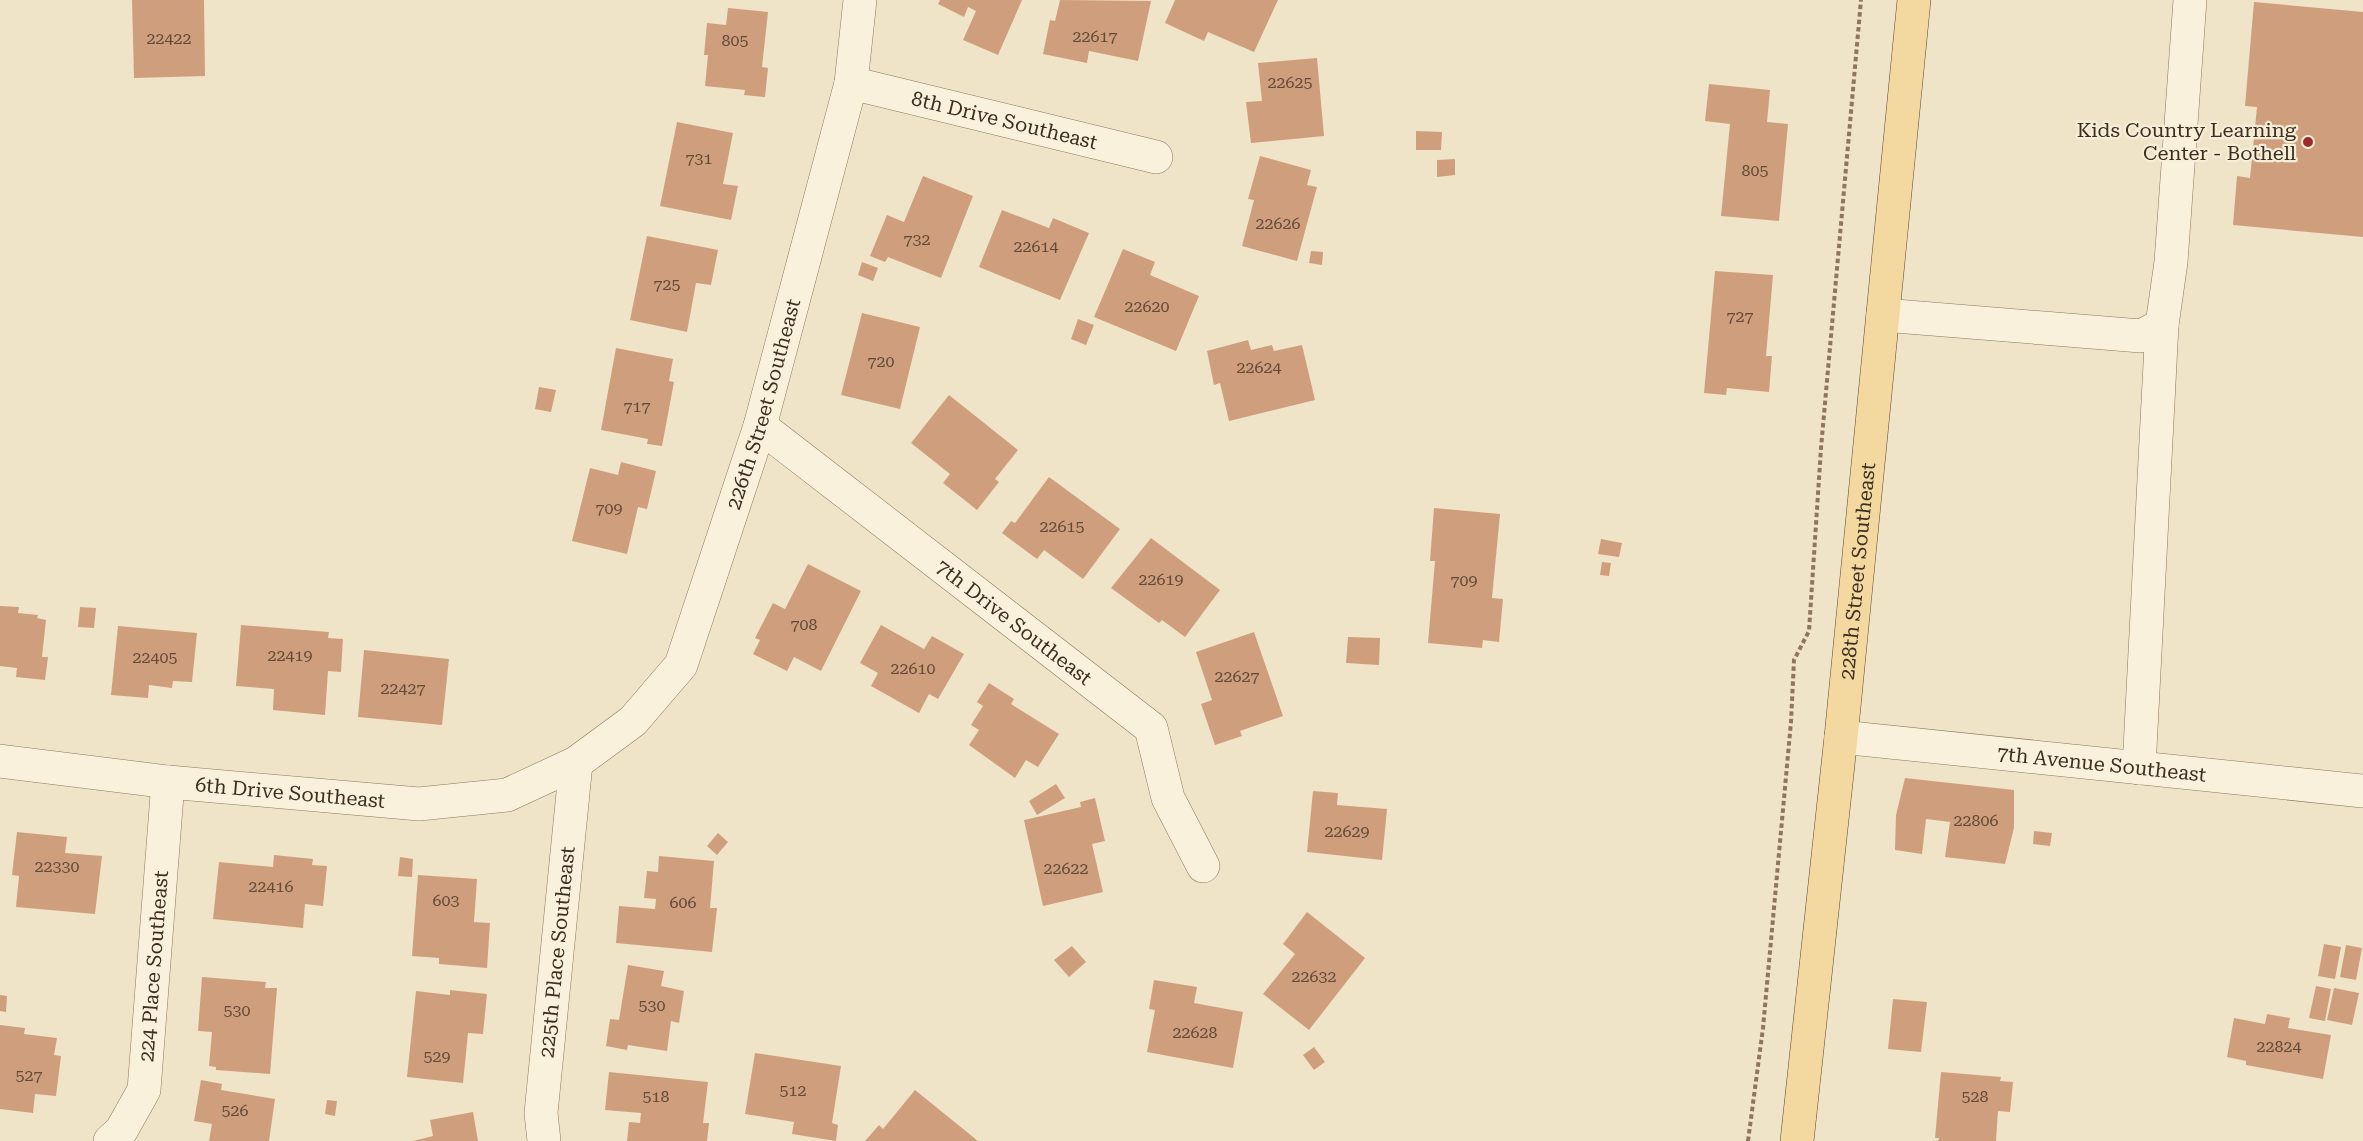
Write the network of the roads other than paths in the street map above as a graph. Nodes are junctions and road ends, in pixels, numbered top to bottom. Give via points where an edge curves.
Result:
1 (860, 0) edge
2 (1914, 0) edge
3 (2190, 0) edge
4 (851, 83) junction
5 (1156, 157) dead end
6 (1883, 315) junction
7 (2162, 325) junction
8 (760, 426) junction
9 (1841, 737) junction
10 (0, 761) edge
11 (576, 763) junction
12 (2139, 768) junction
13 (168, 782) junction
14 (2363, 791) edge
15 (1203, 866) dead end
16 (110, 1141) edge
17 (544, 1141) edge
18 (1797, 1141) edge

1 - 4 street, 226th Street Southeast
2 - 6 main road, 228th Street Southeast
3 - 7 street via 2171,262
4 - 5 street, 8th Drive Southeast
4 - 8 street, 226th Street Southeast
6 - 7 street via 2141,336
6 - 9 main road, 228th Street Southeast
7 - 12 street
8 - 11 street, 226th Street Southeast via 681,665 633,721
8 - 15 street, 7th Drive Southeast via 1151,728 1168,798
9 - 12 street, 7th Avenue Southeast
9 - 18 main road, 228th Street Southeast
10 - 13 street, 6th Drive Southeast
11 - 13 street, 6th Drive Southeast via 507,795 419,804
11 - 17 street, 225th Place Southeast via 541,1113
12 - 14 street, 7th Avenue Southeast
13 - 16 street, 224 Place Southeast via 144,1090 121,1131

